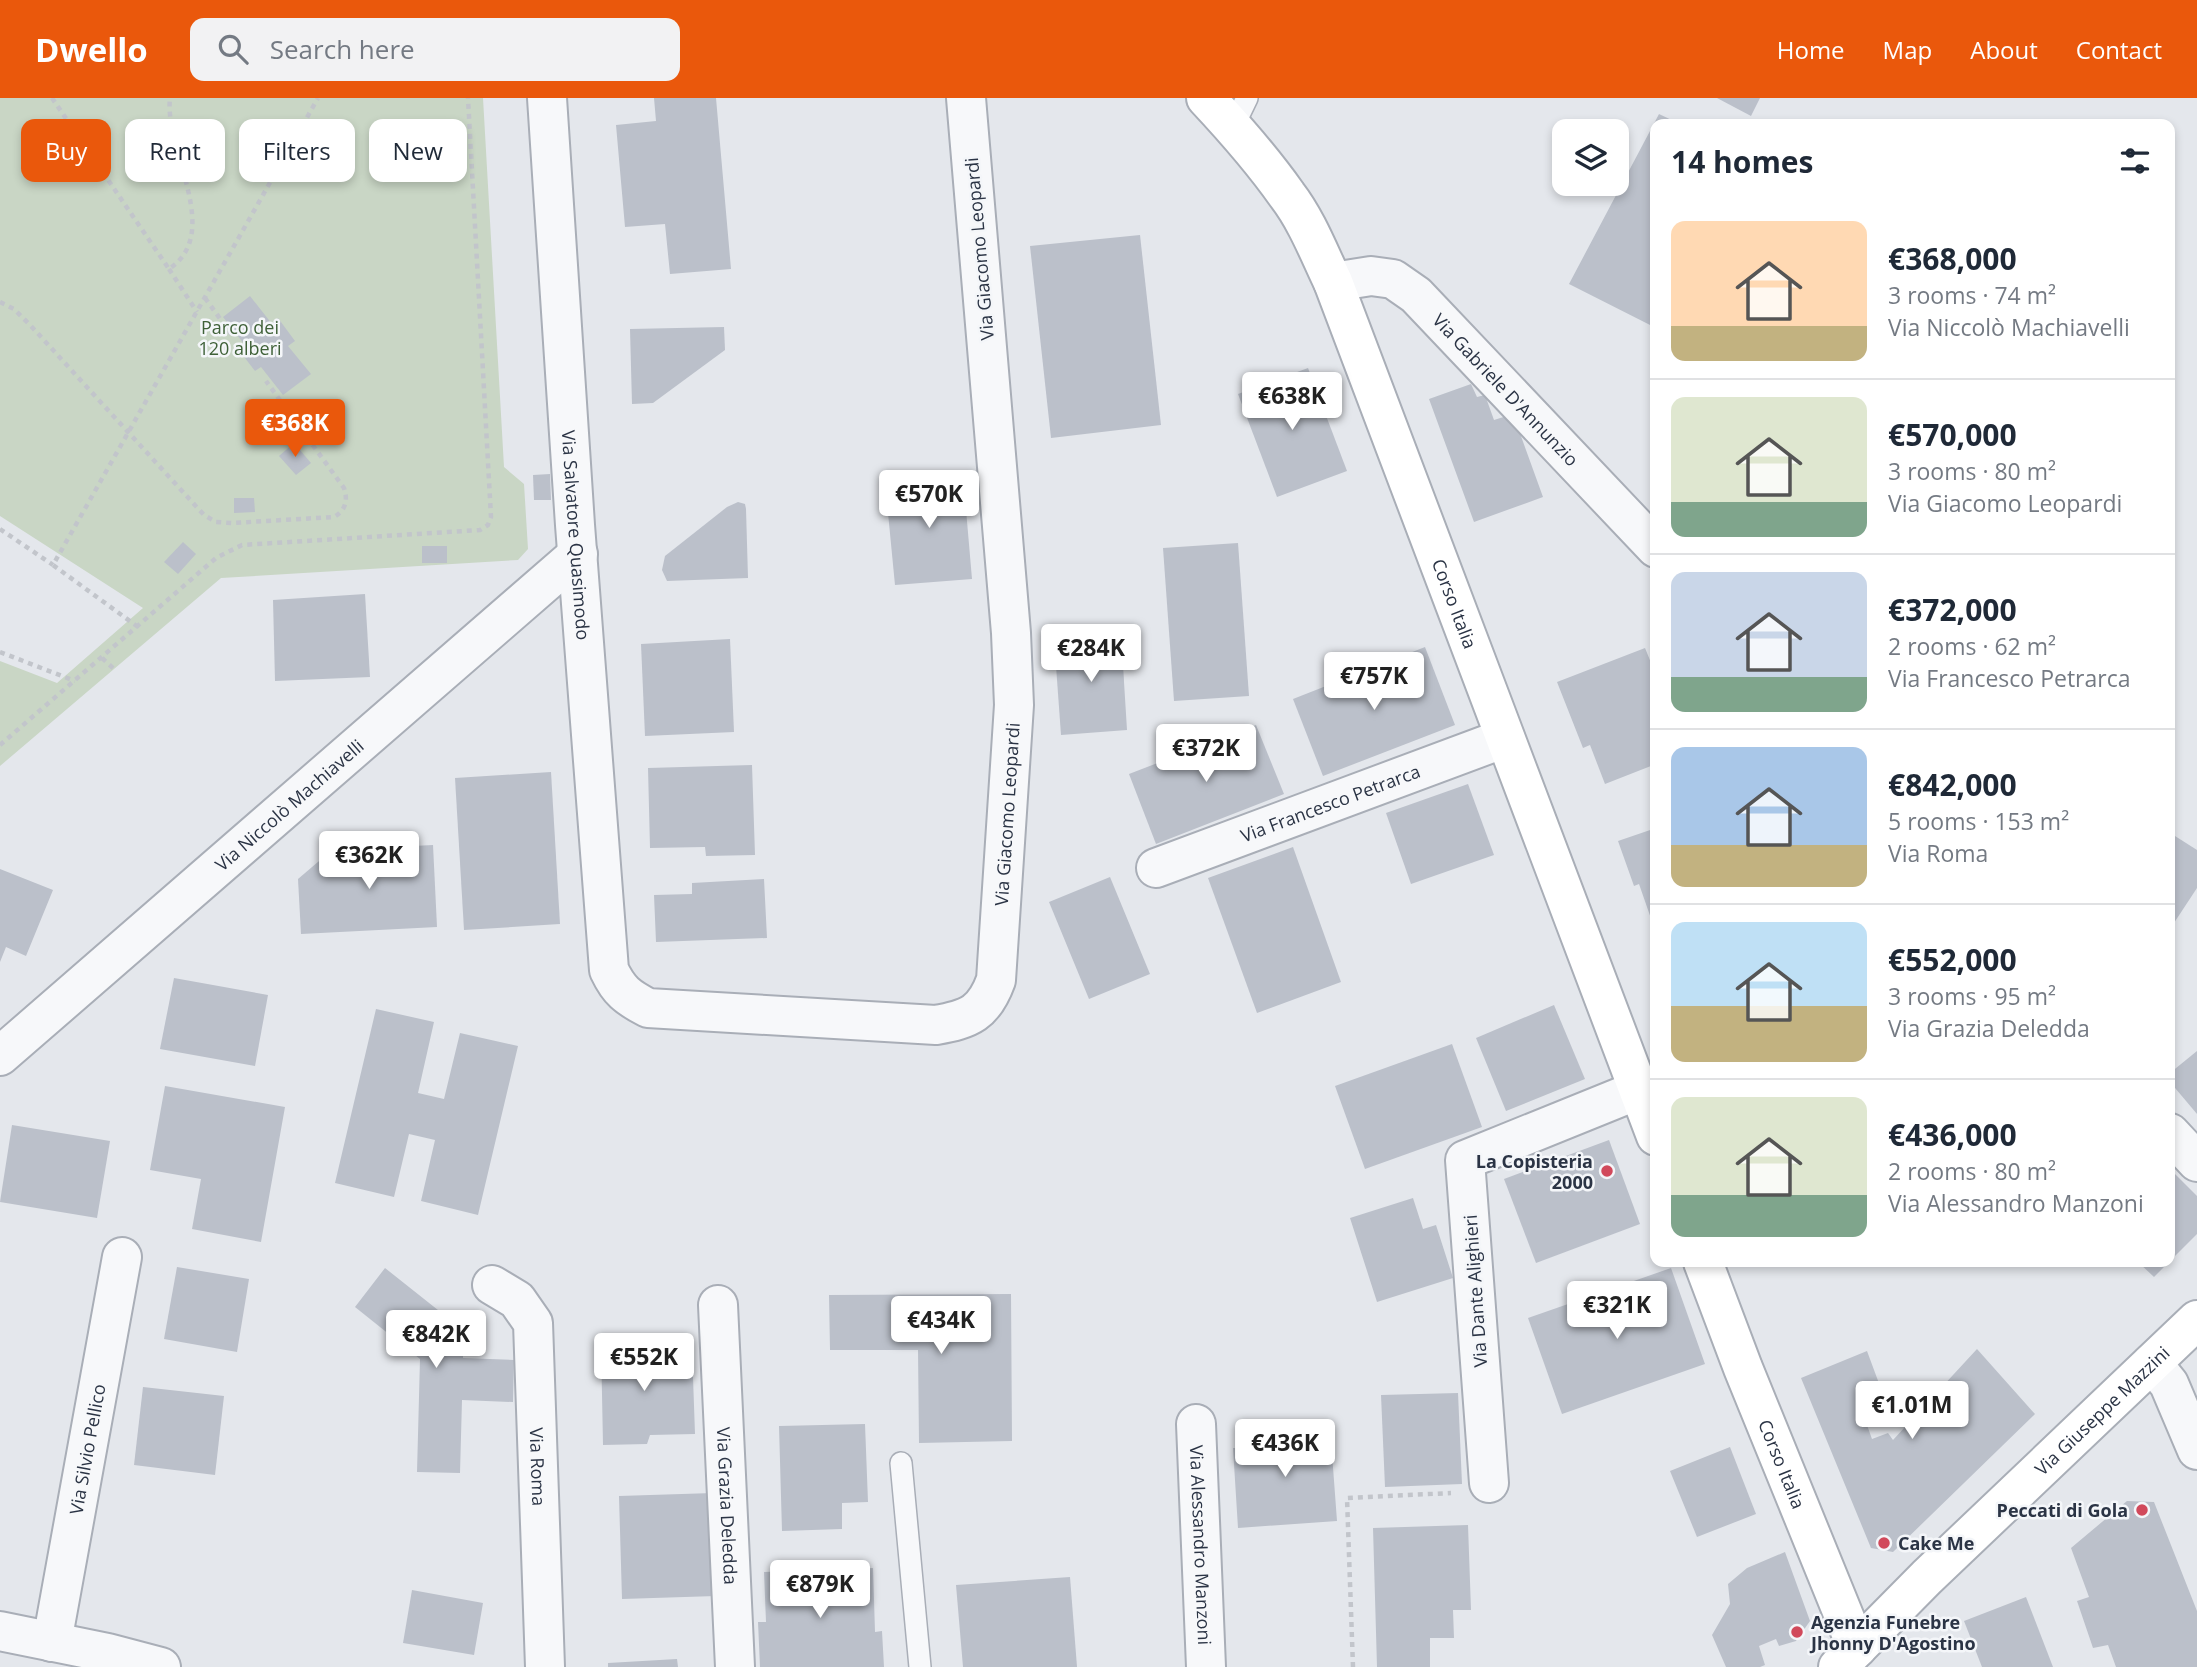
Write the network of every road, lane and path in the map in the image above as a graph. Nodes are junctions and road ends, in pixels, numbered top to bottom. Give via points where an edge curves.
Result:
1 (52, 98) edge
2 (170, 98) edge
3 (318, 98) edge
4 (468, 98) edge
5 (547, 98) edge
6 (966, 98) edge
7 (1206, 98) edge
8 (1240, 112) edge
9 (169, 270) junction
10 (1333, 282) junction
11 (205, 298) junction
12 (0, 302) edge
13 (197, 312) junction
14 (234, 338) dead end
15 (265, 381) dead end
16 (128, 434) junction
17 (0, 528) edge
18 (1650, 542) edge
19 (578, 554) junction
20 (53, 565) junction
21 (138, 627) junction
22 (0, 652) edge
23 (102, 658) junction
24 (114, 668) dead end
25 (75, 681) junction
26 (1505, 738) junction
27 (0, 745) edge
28 (1156, 868) dead end
29 (609, 970) joint
30 (0, 1056) edge
31 (1638, 1090) junction
32 (1650, 1121) edge
33 (2175, 1139) edge
34 (2197, 1163) edge
35 (122, 1257) dead end
36 (1705, 1267) edge
37 (492, 1285) dead end
38 (719, 1305) dead end
39 (2197, 1320) edge
40 (2151, 1363) junction
41 (1196, 1423) dead end
42 (2197, 1450) edge
43 (901, 1463) dead end
44 (1489, 1483) joint
45 (0, 1631) edge
46 (52, 1642) junction
47 (1853, 1661) edge
48 (161, 1667) edge
49 (545, 1667) edge
50 (735, 1667) edge
51 (920, 1667) edge
52 (1206, 1667) edge
53 (1353, 1667) edge

1 - 9 path
2 - 9 path via 172,135 194,224 187,251
3 - 11 path
4 - 21 path via 488,525 480,530 242,545 216,558
5 - 19 street, Via Salvatore Quasimodo
6 - 29 street, Via Giacomo Leopardi via 1012,633 1014,705 996,980 989,998 979,1011 936,1025 648,1008 629,998
7 - 8 street, Corso Italia
8 - 10 street, Corso Italia via 1308,229
9 - 13 path
10 - 18 street, Via Gabriele D'Annunzio via 1371,276 1393,279 1416,295
10 - 26 street, Corso Italia
11 - 13 path
11 - 14 path
12 - 16 path via 31,326
13 - 16 path
15 - 16 path via 344,488 345,508 334,517 216,522 204,515
16 - 20 path
17 - 20 path
19 - 29 street, Via Salvatore Quasimodo
19 - 30 street, Via Niccolò Machiavelli
20 - 21 path
21 - 23 path
22 - 25 path
23 - 24 path
23 - 25 path
25 - 27 path
26 - 28 street, Via Francesco Petrarca
26 - 31 street, Corso Italia
31 - 32 street, Corso Italia
31 - 44 street, Via Dante Alighieri via 1465,1160
33 - 34 street
35 - 46 street, Via Silvio Pellico
36 - 47 street, Corso Italia
37 - 49 street, Via Roma via 517,1300 533,1323
38 - 50 street, Via Grazia Deledda
39 - 40 street, Via Giuseppe Mazzini
40 - 42 street via 2169,1384
40 - 47 street, Via Giuseppe Mazzini via 1927,1577
41 - 52 street, Via Alessandro Manzoni
43 - 51 lane
44 - 53 path via 1473,1492 1347,1498
45 - 46 street
46 - 48 street

